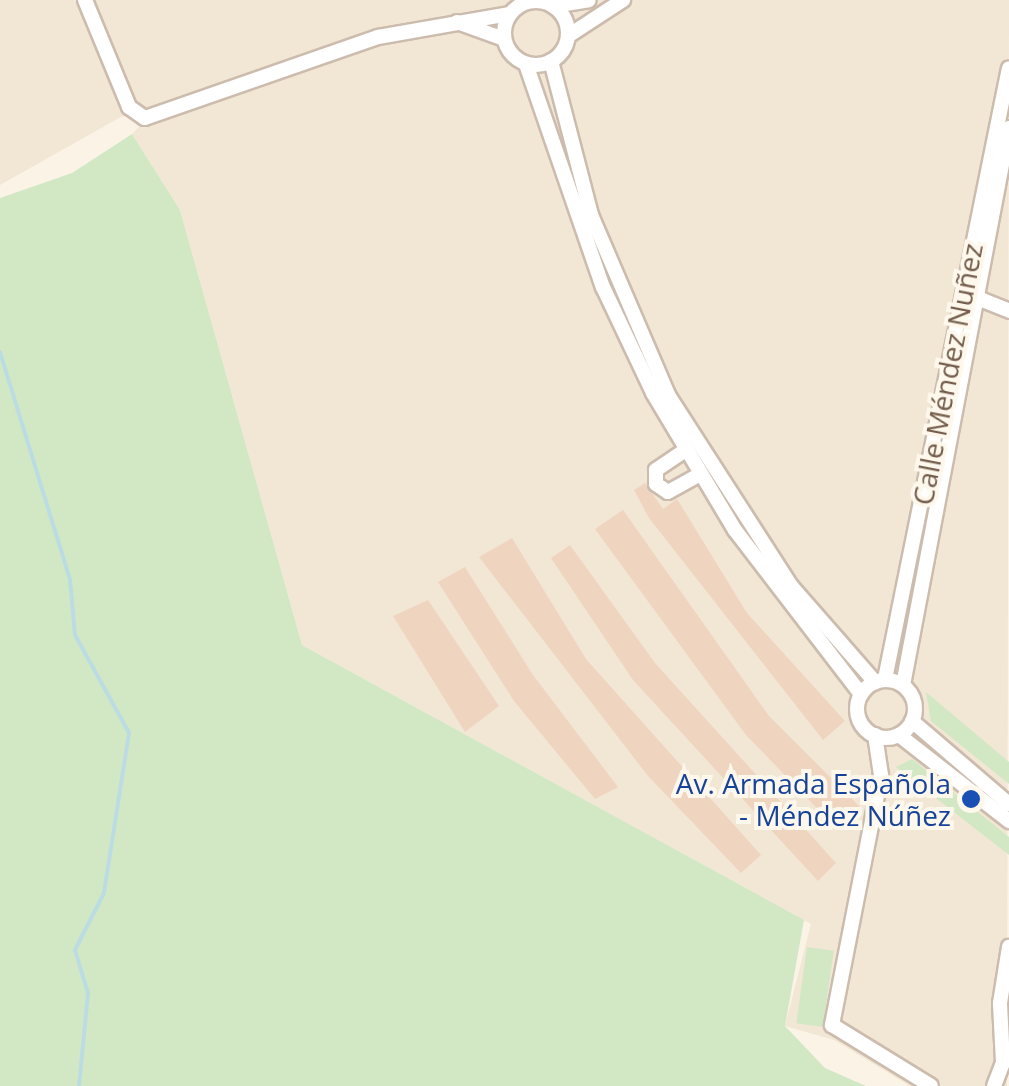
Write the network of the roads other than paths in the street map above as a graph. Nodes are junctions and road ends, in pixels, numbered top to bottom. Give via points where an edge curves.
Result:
1 (85, 0) edge
2 (589, 0) edge
3 (623, 0) edge
4 (529, 1) edge
5 (553, 6) junction
6 (510, 14) junction
7 (452, 21) junction
8 (568, 36) junction
9 (504, 39) junction
10 (552, 61) junction
11 (526, 64) junction
12 (1009, 68) edge
13 (1009, 129) edge
14 (975, 297) junction
15 (1009, 311) edge
16 (684, 451) junction
17 (697, 476) junction
18 (880, 681) junction
19 (904, 685) junction
20 (861, 694) junction
21 (912, 721) junction
22 (899, 734) junction
23 (875, 735) junction
24 (1009, 804) edge
25 (1009, 820) edge
26 (1009, 947) edge
27 (931, 1086) edge
28 (994, 1086) edge

1 - 7 street via 130,107 145,118 252,77
2 - 5 street
3 - 8 street
4 - 5 street
4 - 6 street
5 - 8 street
6 - 7 street
6 - 9 street
7 - 9 street
8 - 10 street
9 - 11 street
10 - 11 street
10 - 18 street via 591,215 668,395 791,586
11 - 16 street via 603,287
12 - 18 street, Calle Méndez Nuñez
13 - 14 street, Calle Méndez Nuñez
14 - 15 street
14 - 19 street, Calle Méndez Nuñez
16 - 17 street
16 - 17 street via 656,470 656,484 668,492
17 - 20 street
18 - 19 street
18 - 20 street
19 - 21 street via 914,702
20 - 23 street via 860,721
21 - 22 street
21 - 24 street
22 - 23 street
22 - 25 street
23 - 27 street via 881,775 832,1025
26 - 28 street via 1003,1063

